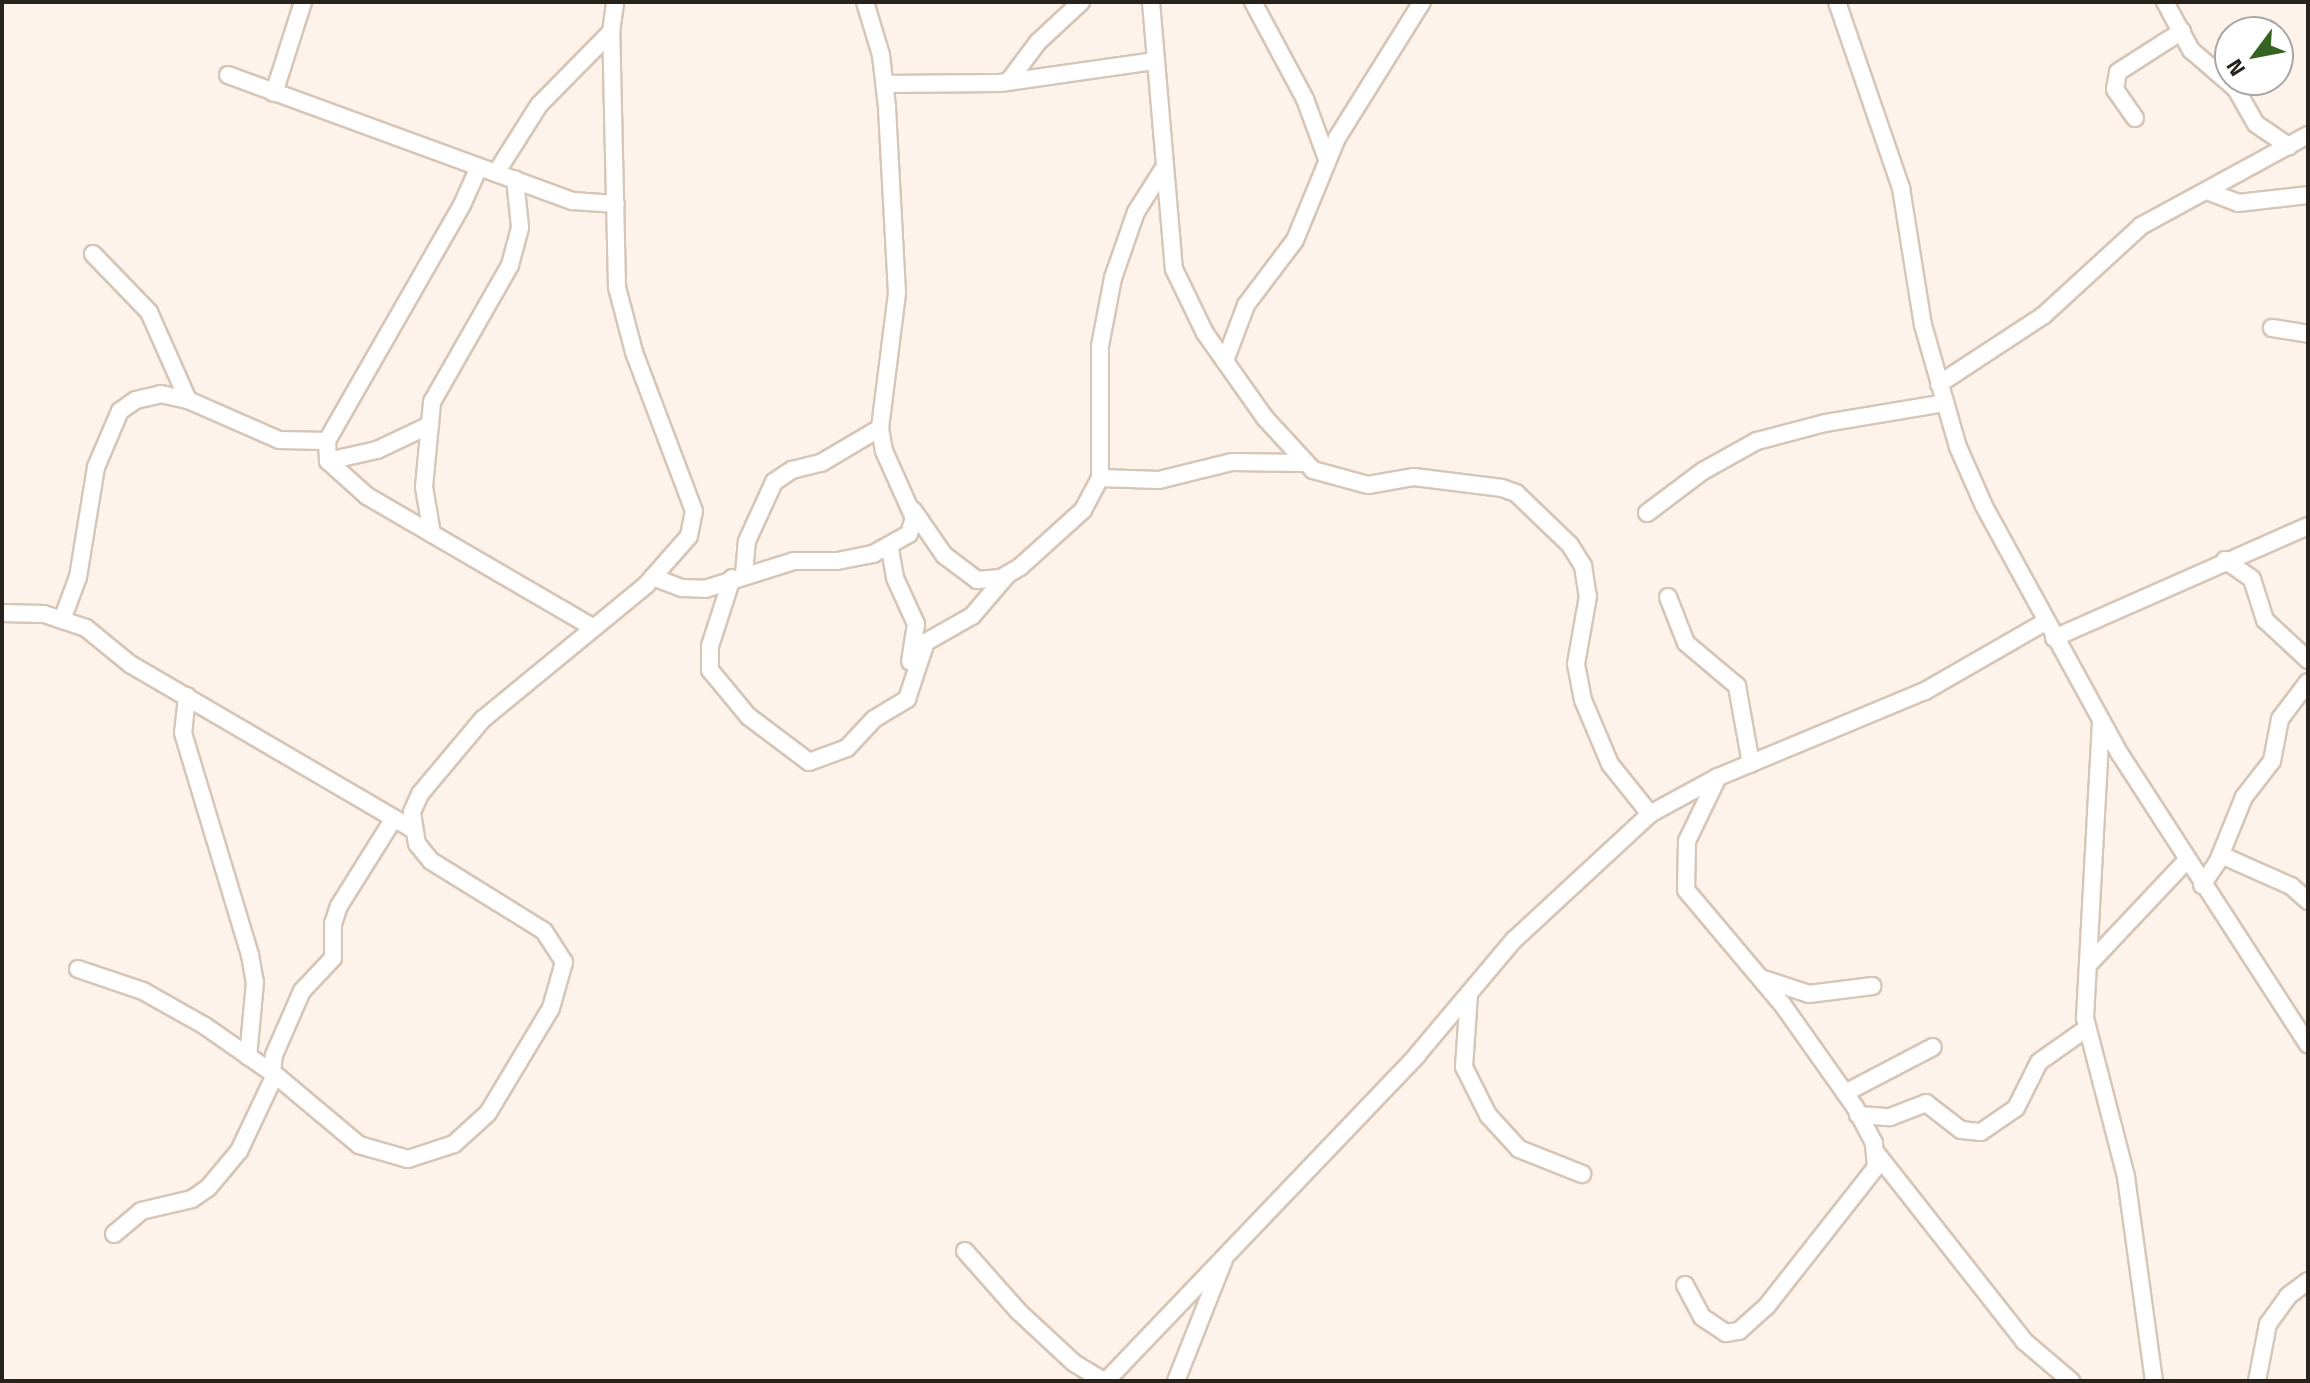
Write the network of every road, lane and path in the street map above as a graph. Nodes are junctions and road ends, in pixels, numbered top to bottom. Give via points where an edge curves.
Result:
1 (303, 2) edge
2 (615, 2) edge
3 (865, 2) edge
4 (1081, 2) edge
5 (1151, 2) edge
6 (1253, 2) edge
7 (1422, 2) edge
8 (2165, 2) edge
9 (1839, 3) edge
10 (2182, 31) junction
11 (611, 32) junction
12 (1155, 61) junction
13 (228, 75) dead end
14 (1008, 82) junction
15 (885, 84) junction
16 (274, 93) junction
17 (2135, 118) dead end
18 (2308, 136) edge
19 (2289, 146) junction
20 (1327, 159) junction
21 (479, 167) junction
22 (1163, 170) junction
23 (496, 173) junction
24 (515, 179) junction
25 (2207, 191) junction
26 (2308, 195) edge
27 (616, 204) junction
28 (93, 254) dead end
29 (2272, 328) dead end
30 (2308, 334) edge
31 (1225, 361) junction
32 (1939, 384) junction
33 (188, 400) junction
34 (1945, 403) junction
35 (430, 425) junction
36 (880, 428) junction
37 (327, 441) junction
38 (328, 461) junction
39 (1305, 464) junction
40 (1100, 478) junction
41 (912, 509) junction
42 (1647, 513) dead end
43 (2308, 526) edge
44 (432, 534) junction
45 (890, 549) junction
46 (2225, 560) junction
47 (1008, 574) junction
48 (738, 576) junction
49 (653, 577) junction
50 (1668, 597) dead end
51 (2, 613) edge
52 (62, 620) junction
53 (2045, 622) junction
54 (592, 627) junction
55 (2054, 638) junction
56 (2308, 660) edge
57 (2308, 682) edge
58 (915, 683) junction
59 (187, 696) junction
60 (2101, 721) junction
61 (1751, 764) junction
62 (1718, 777) junction
63 (1650, 814) junction
64 (393, 820) junction
65 (412, 829) junction
66 (2221, 855) junction
67 (2187, 860) junction
68 (2202, 885) junction
69 (2308, 901) edge
70 (2088, 965) junction
71 (78, 969) dead end
72 (1759, 977) junction
73 (1872, 986) dead end
74 (1469, 994) junction
75 (2087, 1028) junction
76 (2308, 1045) edge
77 (1933, 1047) dead end
78 (248, 1057) junction
79 (274, 1074) junction
80 (1845, 1093) junction
81 (1858, 1115) junction
82 (1877, 1154) junction
83 (1582, 1174) dead end
84 (114, 1234) dead end
85 (965, 1251) dead end
86 (1226, 1255) junction
87 (2308, 1281) edge
88 (1685, 1285) dead end
89 (1105, 1381) edge
90 (1176, 1381) edge
91 (2071, 1381) edge
92 (2154, 1381) edge
93 (2257, 1381) edge

1 - 16 street
2 - 11 street
3 - 15 street
4 - 14 street via 1038,42
5 - 12 street
6 - 20 street via 1305,99
7 - 20 street
8 - 10 street
9 - 32 street via 1901,188 1923,325
10 - 17 street via 2118,72 2115,89
10 - 19 street via 2191,50 2236,89 2252,120
11 - 23 street via 539,105
11 - 27 street
12 - 14 street
12 - 22 street
13 - 16 street
14 - 15 street
15 - 36 street via 897,293
16 - 21 street
18 - 19 street
19 - 25 street
20 - 31 street via 1295,240 1246,305
21 - 23 street
21 - 37 street
22 - 31 street via 1174,269
22 - 40 street via 1136,212 1113,278 1100,346
23 - 24 street
24 - 27 street via 573,201
24 - 35 street via 520,227 510,265 432,402
25 - 26 street via 2238,203
25 - 32 street via 2141,226 2044,315
27 - 49 street via 617,287 634,352 694,511 689,536
28 - 33 street via 149,312
29 - 30 street
31 - 39 street
32 - 34 street
33 - 37 street via 279,440
33 - 52 street via 161,394 136,400 120,411 96,467 78,577
34 - 42 street via 1825,423 1757,441 1703,471
34 - 53 street via 1979,494
35 - 38 street via 377,450
35 - 44 street via 424,487
36 - 41 street via 884,451
36 - 48 street via 821,463 792,470 774,482 747,541
37 - 38 street
38 - 44 street via 367,496
39 - 40 street via 1278,459 1232,462 1159,480
39 - 63 street via 1338,480 1368,485 1414,477 1502,488 1516,493 1570,545 1583,566 1588,596 1576,664 1583,700 1610,764
40 - 47 street via 1083,510 1047,546
41 - 45 street via 909,534
41 - 47 street via 961,573 977,580
43 - 46 street
44 - 54 street
45 - 48 street via 837,561 794,561
45 - 58 street via 895,578 916,624 910,663
46 - 55 street
46 - 56 street via 2252,579 2265,620
47 - 58 street via 972,616 926,642
48 - 49 street via 705,589 682,588
48 - 58 street via 710,646 710,670 748,716 801,760 819,762 847,748 874,719 907,699
49 - 54 street
50 - 61 street via 1686,643 1737,686
51 - 52 street
52 - 59 street via 86,628 130,664
53 - 55 street
53 - 61 street via 1925,691
54 - 65 street via 483,719 420,794
55 - 60 street
57 - 66 street via 2280,719 2272,761 2244,797
59 - 64 street
59 - 78 street via 183,733 255,982
60 - 67 street
60 - 70 street
61 - 62 street
62 - 63 street
62 - 72 street via 1687,841 1686,890
63 - 74 street via 1514,940
64 - 65 street
64 - 79 street via 335,915 333,958 302,991 275,1052
65 - 79 street via 431,861 544,931 564,962 551,1008 488,1113 454,1144 408,1159 359,1145
66 - 68 street
66 - 69 street via 2291,886
67 - 68 street
67 - 70 street
68 - 76 street
70 - 75 street
71 - 78 street via 143,991
72 - 73 street via 1809,994
72 - 80 street
74 - 83 street via 1464,1067 1488,1115 1519,1149
74 - 86 street
75 - 81 street via 2039,1062 2016,1108 1981,1132 1961,1130 1926,1103 1890,1117
75 - 92 street via 2126,1177
77 - 80 street
78 - 79 street
79 - 84 street via 239,1151 208,1188 192,1199 141,1211
80 - 81 street
81 - 82 street
82 - 88 street via 1866,1185 1748,1325 1726,1333 1715,1327 1702,1317
82 - 91 street via 2029,1347
85 - 89 street via 1048,1340
86 - 89 street
86 - 90 street
87 - 93 street via 2288,1296 2268,1324

